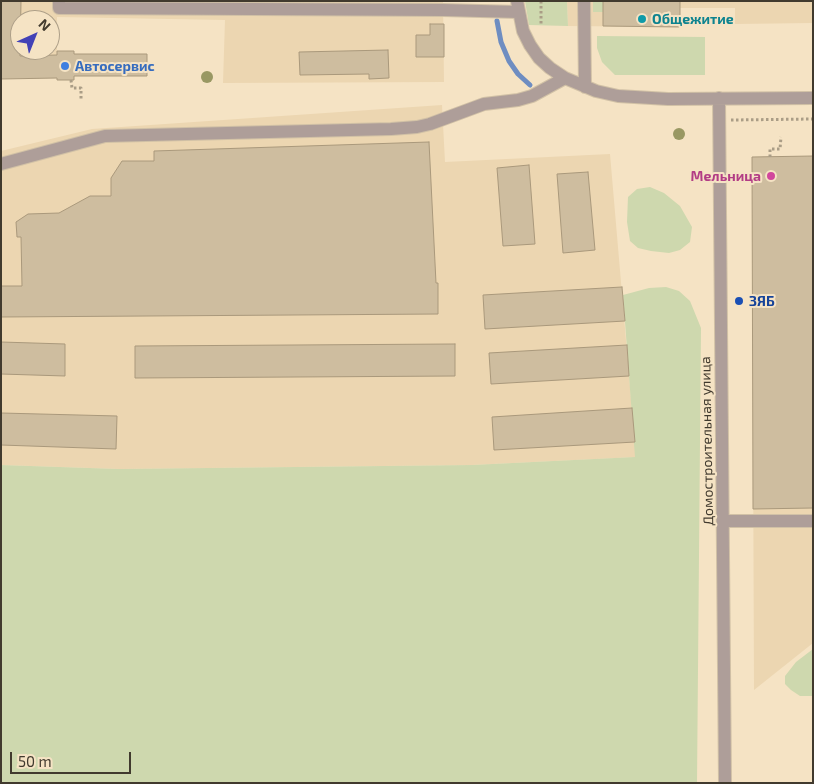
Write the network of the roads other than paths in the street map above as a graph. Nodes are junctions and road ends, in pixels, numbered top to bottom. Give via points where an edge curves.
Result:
1 (59, 1) edge
2 (584, 1) edge
3 (518, 7) edge
4 (565, 78) junction
5 (585, 87) junction
6 (719, 98) junction
7 (813, 98) edge
8 (1, 164) edge
9 (723, 521) junction
10 (813, 521) edge
11 (725, 783) edge

1 - 3 street via 59,8 434,10
2 - 5 street
3 - 4 street via 530,45 539,58
4 - 5 street
4 - 8 street via 532,96 484,104 417,127 105,136
5 - 6 street via 618,96
6 - 7 street
6 - 9 street, Домостроительная улица
9 - 10 street
9 - 11 street, Домостроительная улица

